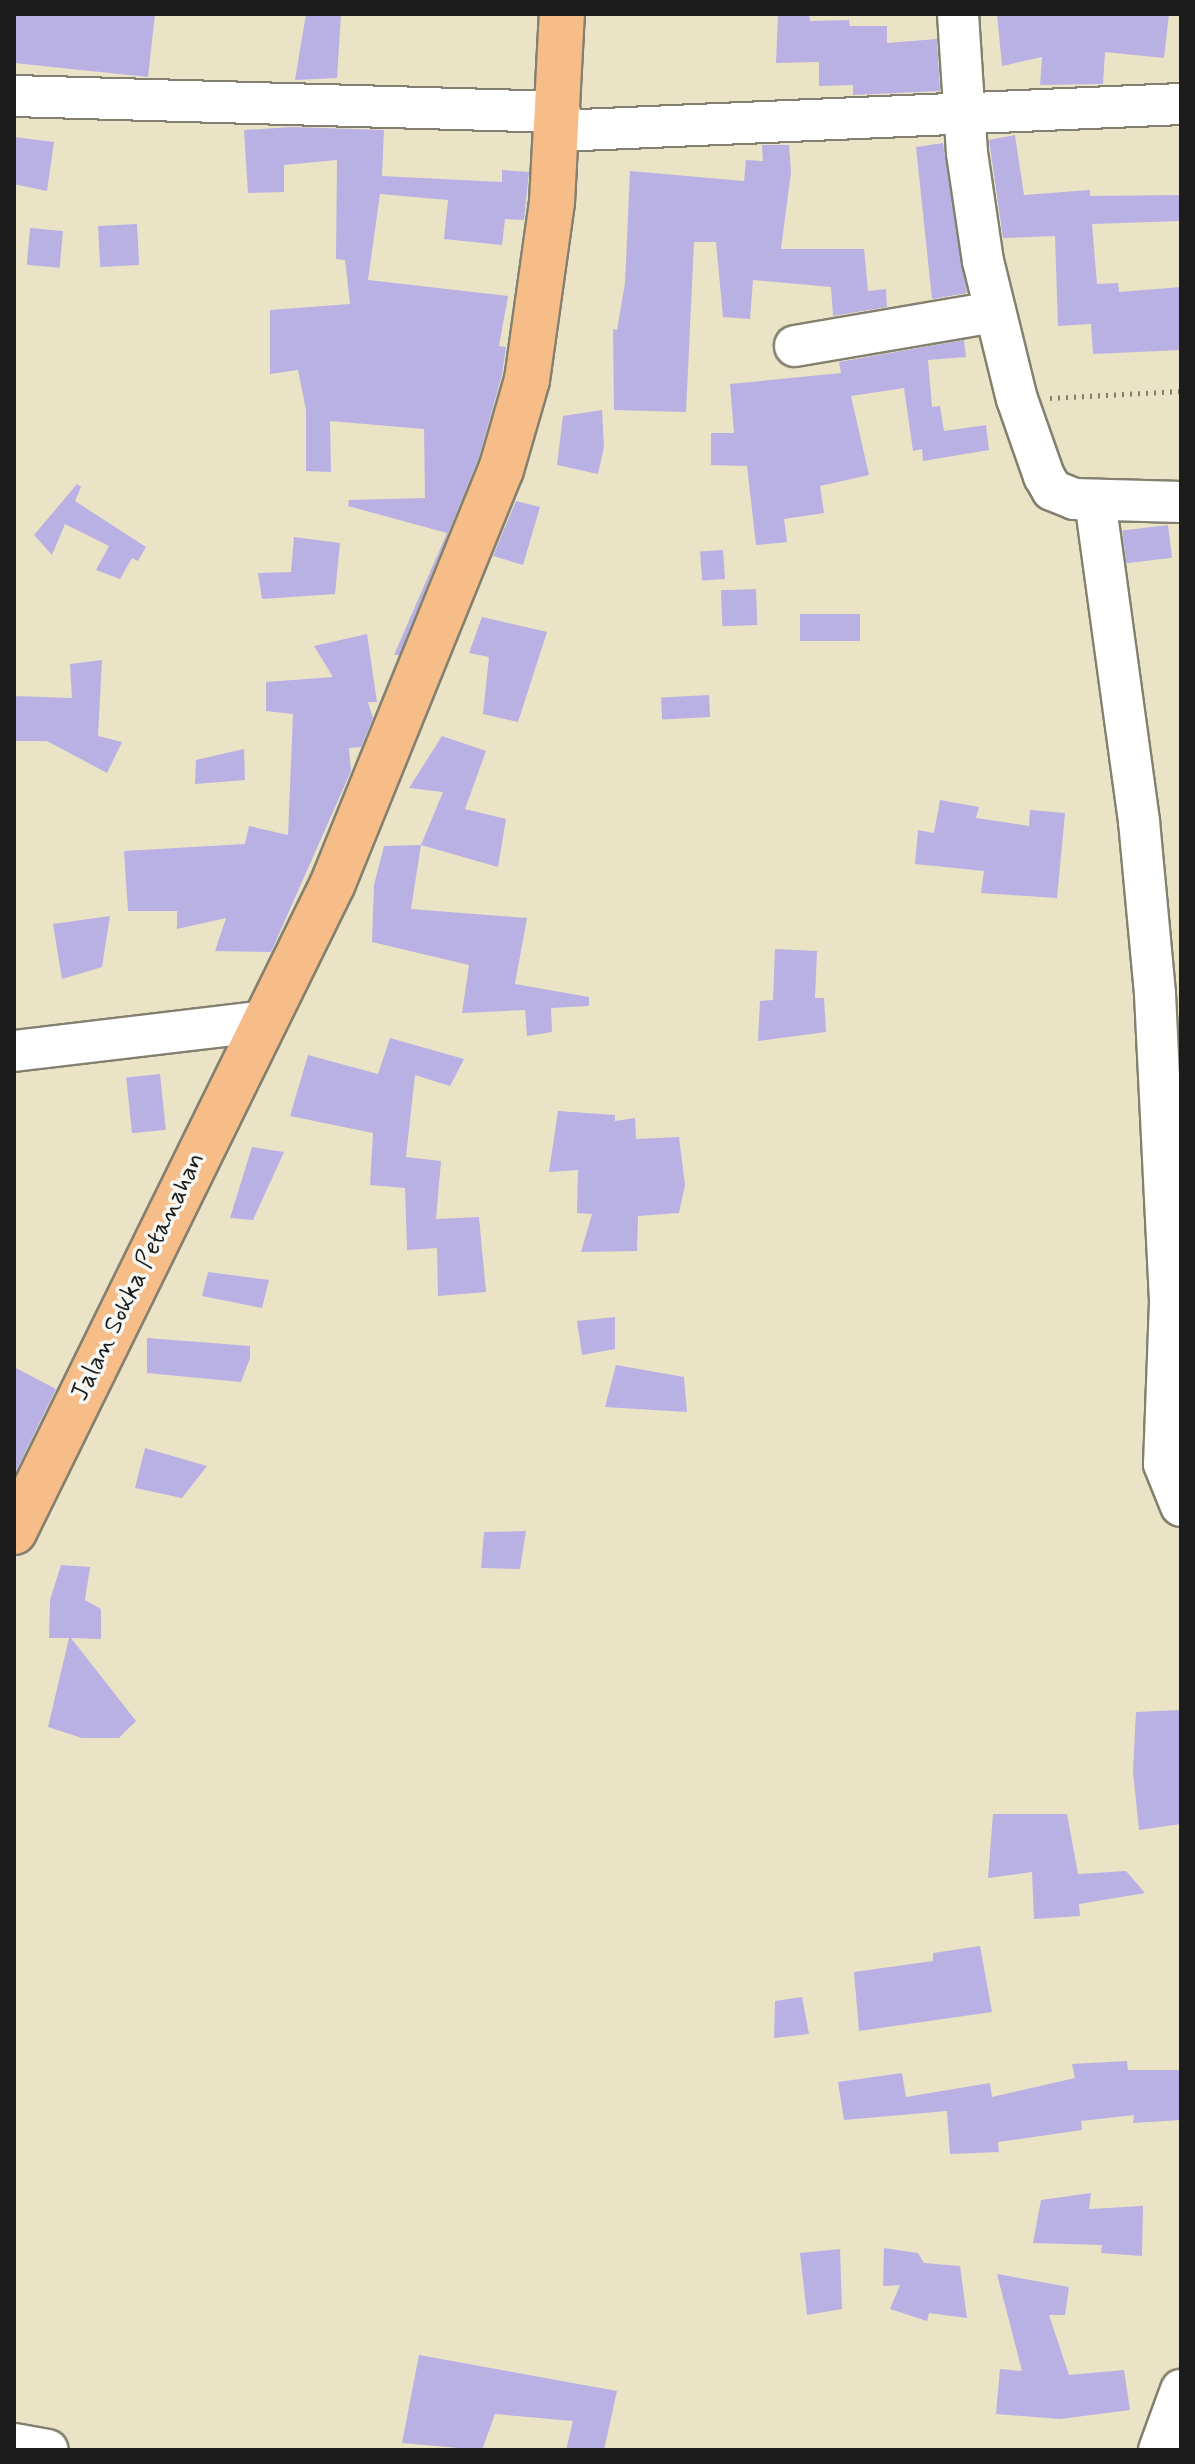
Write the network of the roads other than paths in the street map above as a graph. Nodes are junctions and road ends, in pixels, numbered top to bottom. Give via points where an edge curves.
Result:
1 (562, 14) edge
2 (958, 14) edge
3 (14, 96) edge
4 (1181, 104) edge
5 (966, 112) junction
6 (559, 122) junction
7 (993, 312) junction
8 (795, 346) dead end
9 (1095, 500) junction
10 (1181, 502) edge
11 (264, 1021) junction
12 (14, 1051) edge
13 (1181, 1506) edge
14 (14, 1532) edge
15 (1181, 2390) edge
16 (14, 2444) edge
17 (47, 2450) edge
18 (1159, 2450) edge

1 - 6 main road, Jalan Sokka Petanahan
2 - 5 street
3 - 6 street
4 - 5 street
5 - 6 street
5 - 7 street
6 - 11 main road, Jalan Sokka Petanahan via 527,380 516,424 435,638 333,883
7 - 8 street
7 - 9 street via 1017,399 1052,490 1061,497
9 - 10 street
9 - 13 street via 1139,821 1155,994 1170,1302 1164,1464
11 - 12 street
11 - 14 main road, Jalan Sokka Petanahan
15 - 18 street
16 - 17 street

